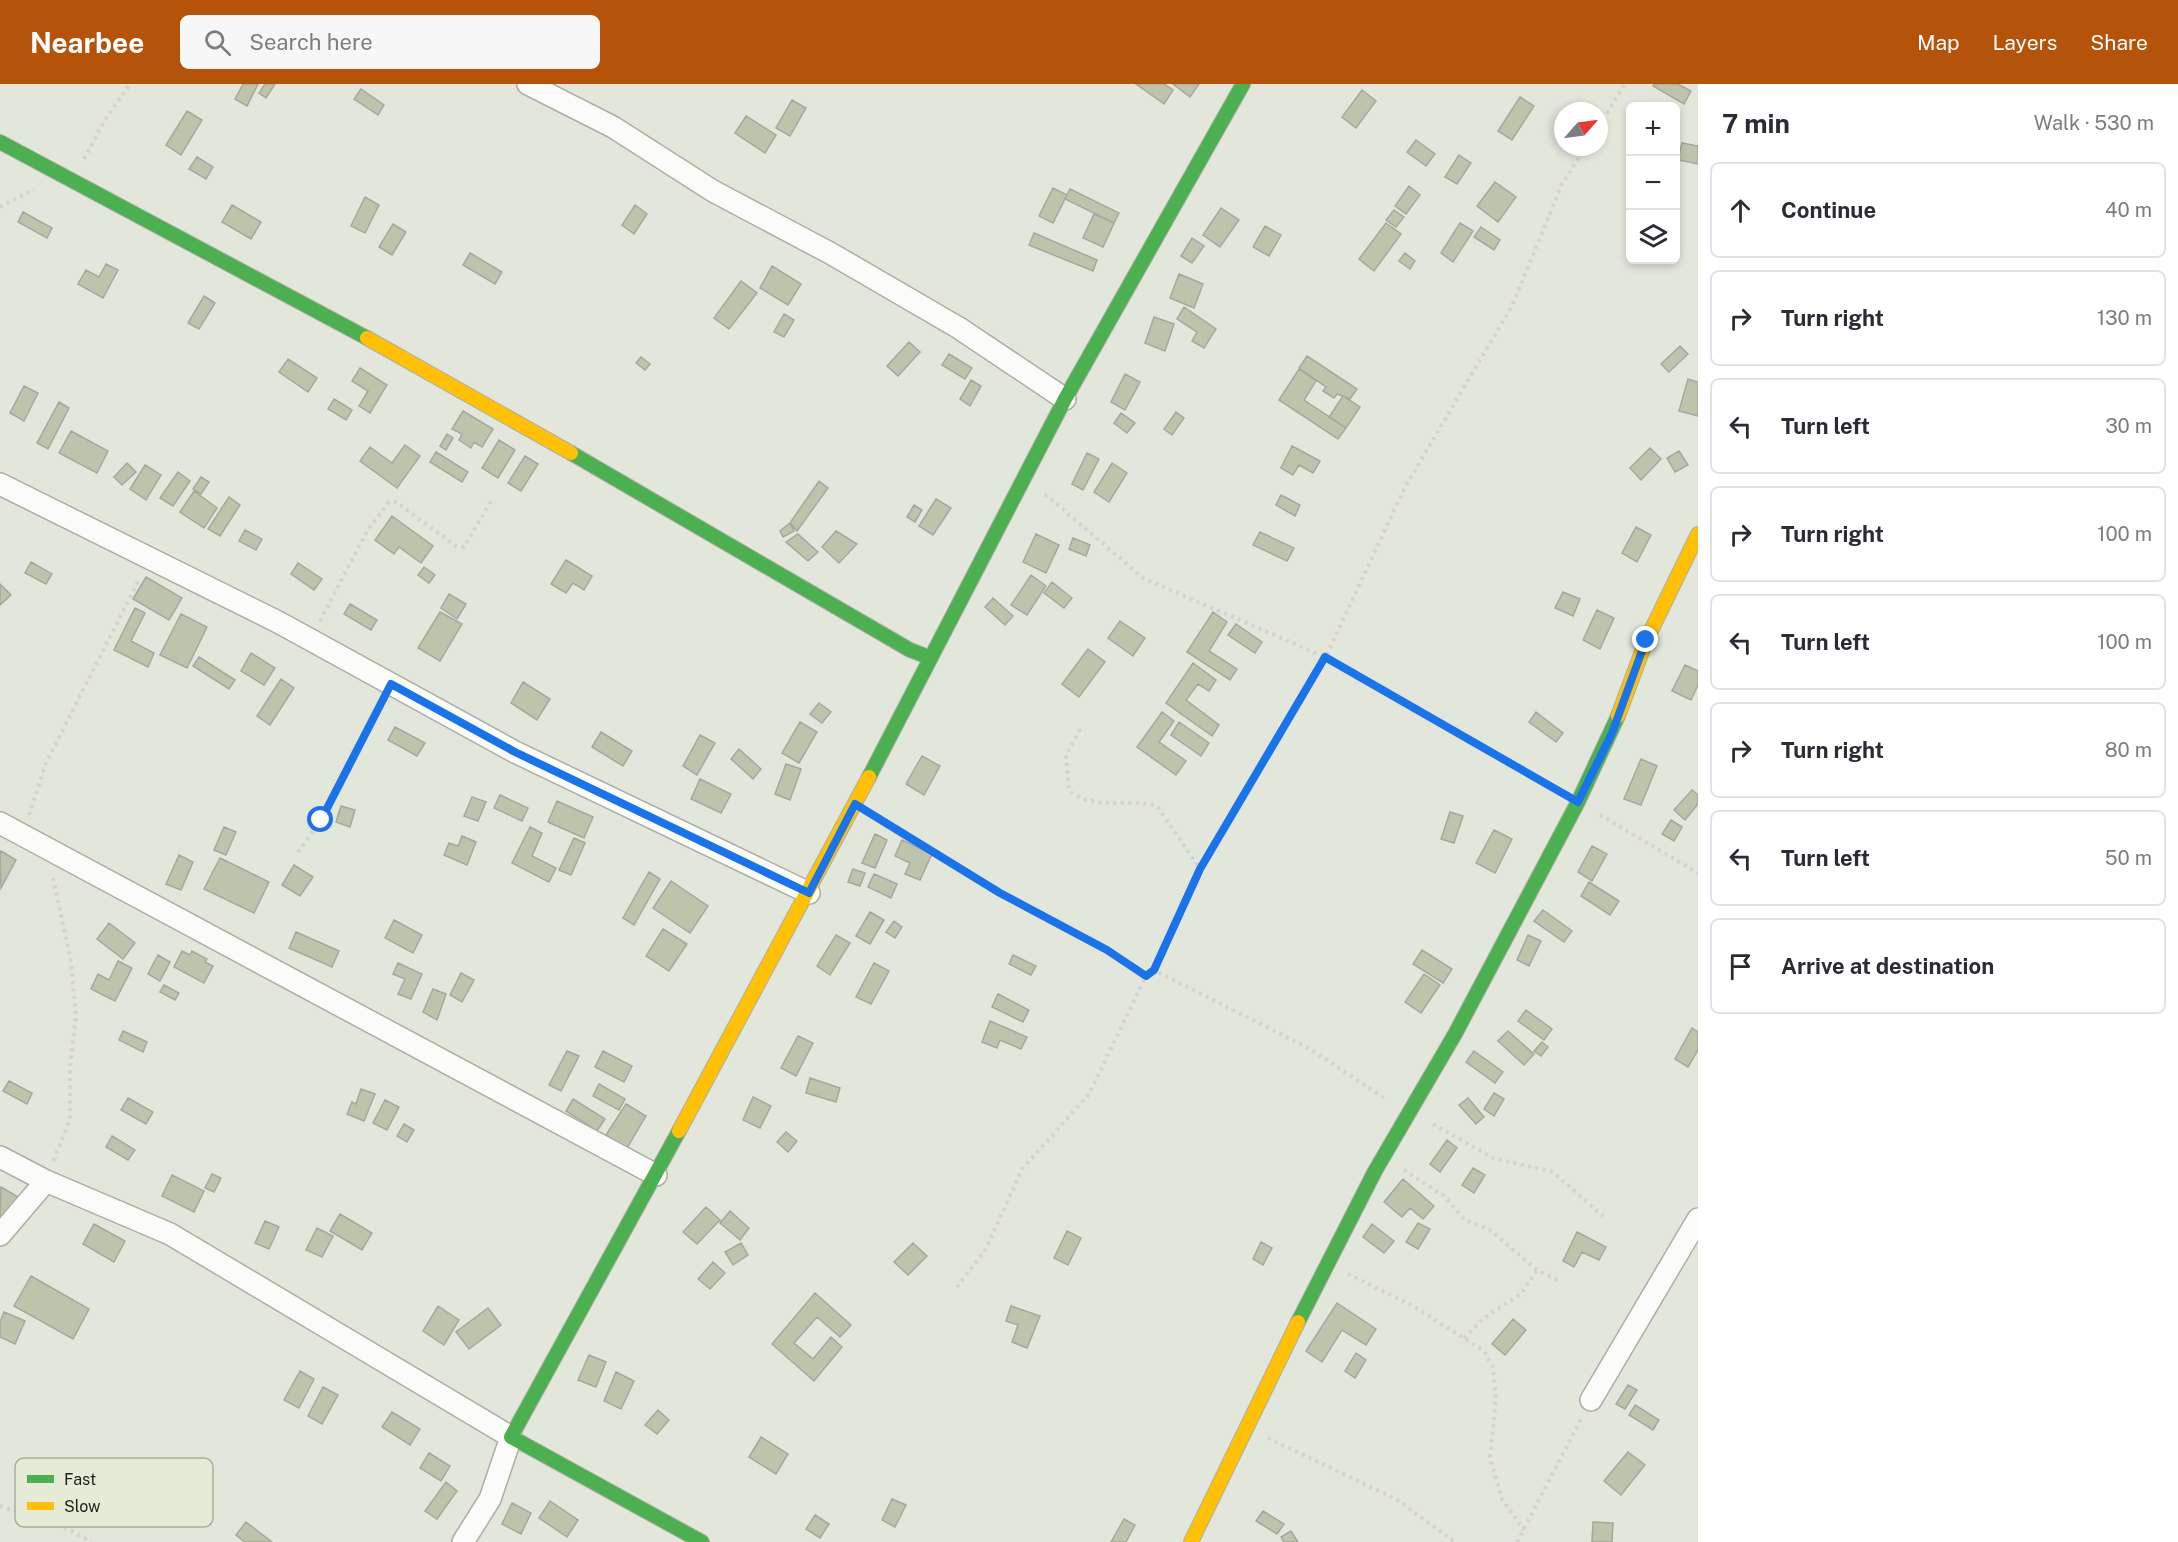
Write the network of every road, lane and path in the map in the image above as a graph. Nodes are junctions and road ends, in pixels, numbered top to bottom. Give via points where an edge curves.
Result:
1 (528, 84) edge
2 (1243, 84) edge
3 (1625, 84) edge
4 (1608, 111) edge
5 (0, 142) edge
6 (1580, 156) edge
7 (1065, 399) junction
8 (1025, 476) junction
9 (0, 484) edge
10 (491, 501) dead end
11 (1698, 534) edge
12 (310, 640) junction
13 (1325, 657) junction
14 (931, 658) junction
15 (391, 684) junction
16 (1080, 729) dead end
17 (1578, 802) junction
18 (855, 804) junction
19 (0, 823) edge
20 (298, 852) dead end
21 (1200, 869) junction
22 (1698, 873) edge
23 (809, 893) junction
24 (1154, 970) junction
25 (1146, 976) junction
26 (1410, 1115) junction
27 (0, 1157) edge
28 (1383, 1157) junction
29 (656, 1175) junction
30 (46, 1181) junction
31 (1603, 1216) dead end
32 (1698, 1219) edge
33 (0, 1235) edge
34 (1326, 1263) junction
35 (1538, 1270) junction
36 (1560, 1281) dead end
37 (957, 1287) dead end
38 (1464, 1338) junction
39 (1591, 1400) joint
40 (1247, 1427) junction
41 (512, 1437) junction
42 (0, 1506) edge
43 (15, 1511) edge
44 (60, 1527) edge
45 (1524, 1530) junction
46 (91, 1542) edge
47 (463, 1542) edge
48 (702, 1542) edge
49 (1191, 1542) edge
50 (1455, 1542) edge
51 (1517, 1542) edge

1 - 7 street via 613,127 713,191 830,253 939,317
2 - 7 street
3 - 4 path
5 - 14 street via 341,323 910,650
6 - 13 path via 1562,184 1512,306 1405,487
7 - 8 street
8 - 13 path via 1143,578
8 - 14 street
9 - 12 street
10 - 12 path via 464,548 457,547 396,502 389,502 367,531
11 - 17 street via 1646,640 1612,733
12 - 15 street
13 - 17 path
13 - 21 path
14 - 18 street
15 - 20 path via 321,820
15 - 23 street via 515,752
16 - 21 path via 1066,755 1069,791 1081,801 1144,802 1157,806
17 - 22 path
17 - 26 street
18 - 23 street
18 - 25 path
19 - 29 street
21 - 24 path
23 - 29 street
24 - 25 path
24 - 26 path via 1312,1050
25 - 37 path via 1089,1094 1022,1169 986,1249
26 - 28 street
26 - 31 path via 1492,1158 1553,1172
27 - 30 street
28 - 34 street
28 - 35 path via 1444,1196 1464,1219 1490,1230
29 - 41 street
30 - 33 street
30 - 41 street via 170,1234
32 - 39 street
34 - 38 path via 1413,1306
34 - 40 street
35 - 36 path
35 - 38 path via 1521,1294 1489,1314
38 - 45 path via 1484,1350 1493,1367 1496,1399 1490,1457 1502,1499
39 - 45 path
40 - 49 street
40 - 50 path via 1396,1499
41 - 47 street via 490,1499
41 - 48 street
42 - 43 path
44 - 46 path
45 - 51 path

